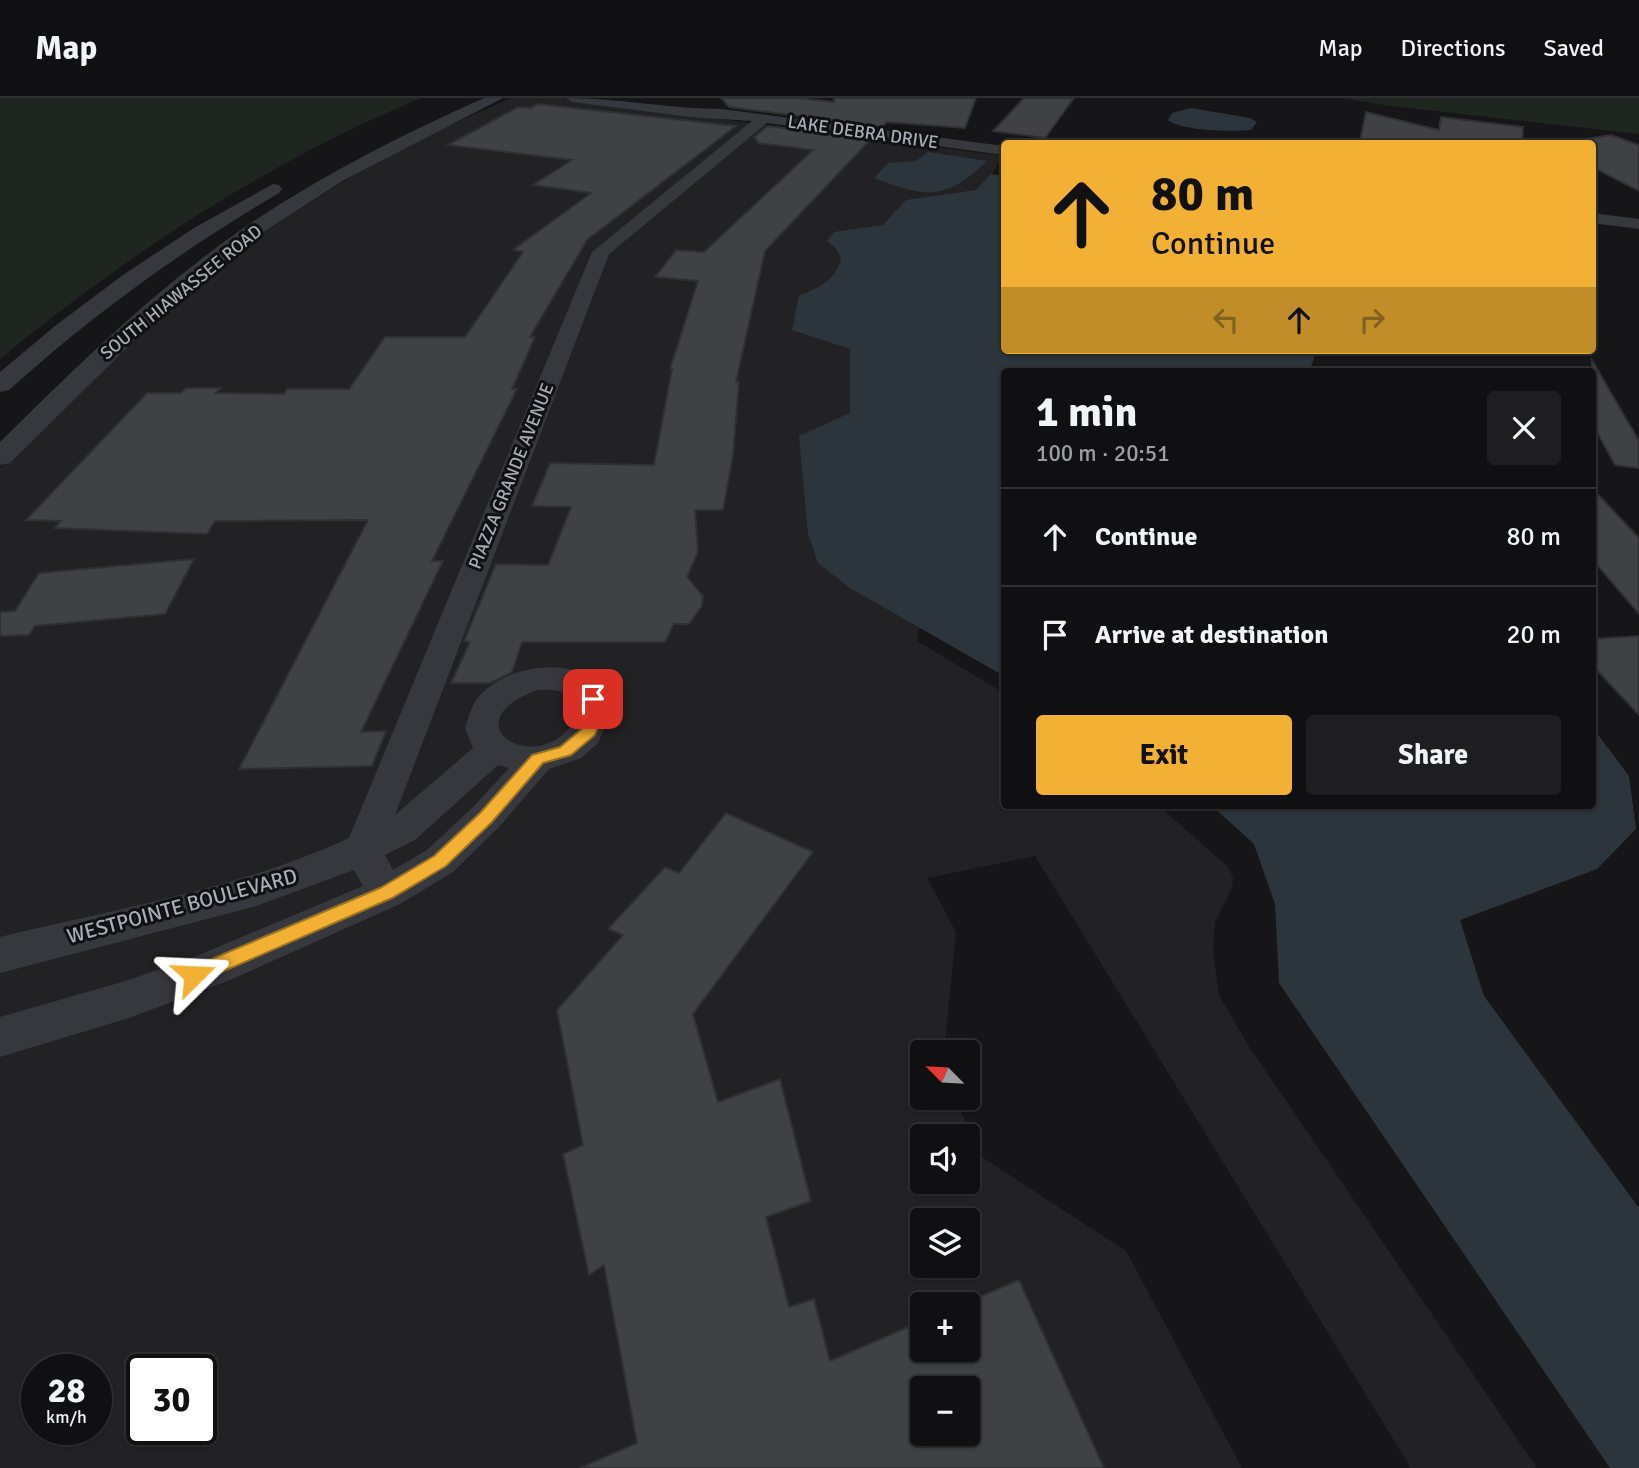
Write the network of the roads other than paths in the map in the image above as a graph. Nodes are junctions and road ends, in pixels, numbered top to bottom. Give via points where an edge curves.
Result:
1 (453, 98) edge
2 (496, 98) edge
3 (573, 98) edge
4 (630, 100) edge
5 (409, 117) dead end
6 (763, 119) junction
7 (1001, 151) edge
8 (290, 178) dead end
9 (1596, 219) edge
10 (1630, 226) edge
11 (1596, 228) edge
12 (0, 385) edge
13 (0, 457) edge
14 (493, 749) junction
15 (538, 759) junction
16 (385, 791) junction
17 (442, 797) junction
18 (363, 850) junction
19 (386, 893) junction
20 (0, 954) edge
21 (0, 1037) edge

1 - 5 street
2 - 13 street, SOUTH HIAWASSEE ROAD via 359,166 252,231 81,375
3 - 4 street, LAKE DEBRA DRIVE
4 - 6 street, LAKE DEBRA DRIVE via 690,113
6 - 7 street, LAKE DEBRA DRIVE
6 - 16 street, PIAZZA GRANDE AVENUE via 601,252
8 - 12 street, SOUTH HIAWASSEE ROAD via 186,240 117,289
9 - 10 street
10 - 11 street
14 - 15 street via 508,757
14 - 15 street via 483,736 482,720 504,692 547,678 584,688 596,711 590,731 566,751
14 - 17 street, WESTPOINTE BOULEVARD
15 - 19 street via 440,861
16 - 17 street via 416,804
16 - 18 street, PIAZZA GRANDE AVENUE
17 - 18 street, WESTPOINTE BOULEVARD via 402,830
18 - 19 street
18 - 20 street, WESTPOINTE BOULEVARD via 253,891
19 - 21 street via 216,967 129,999

